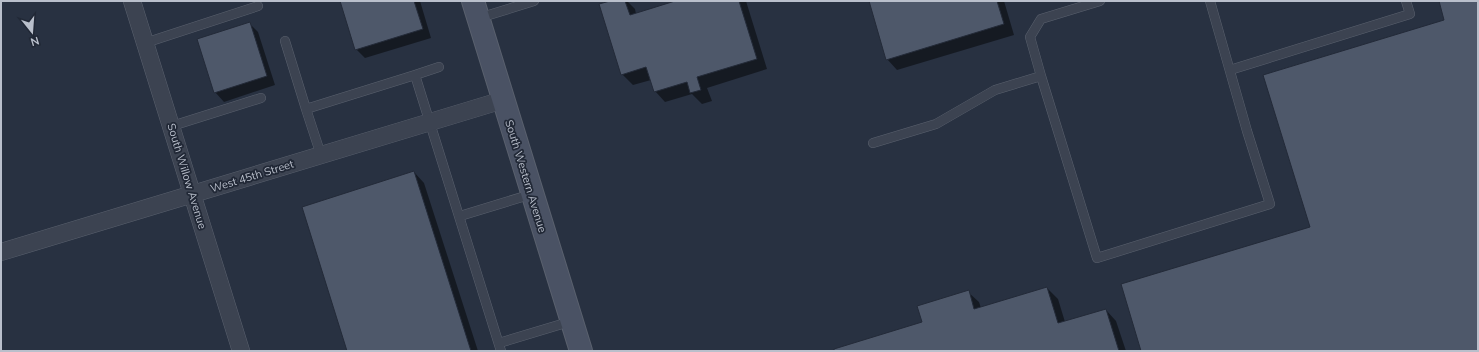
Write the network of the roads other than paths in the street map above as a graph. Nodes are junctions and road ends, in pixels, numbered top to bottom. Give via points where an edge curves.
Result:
1 (132, 1) edge
2 (534, 1) edge
3 (1100, 1) edge
4 (1210, 1) edge
5 (1406, 1) edge
6 (1084, 3) edge
7 (258, 6) dead end
8 (476, 10) edge
9 (285, 41) dead end
10 (145, 43) junction
11 (439, 67) dead end
12 (1230, 70) junction
13 (415, 75) junction
14 (1041, 76) junction
15 (261, 98) dead end
16 (502, 100) junction
17 (306, 109) junction
18 (430, 122) junction
19 (172, 126) junction
20 (873, 143) dead end
21 (321, 155) junction
22 (193, 194) junction
23 (532, 194) junction
24 (460, 216) junction
25 (1, 252) edge
26 (572, 321) junction
27 (500, 347) edge
28 (242, 351) edge
29 (581, 351) edge

1 - 10 street, South Willow Avenue
2 - 8 lane
3 - 6 lane
4 - 12 lane
5 - 12 lane via 1410,14
6 - 14 lane via 1041,18 1030,37
7 - 10 lane
8 - 16 main road, South Western Avenue
9 - 17 lane
10 - 19 street, South Willow Avenue
11 - 13 lane
12 - 14 lane via 1270,204 1097,258
13 - 17 lane
13 - 18 lane
14 - 20 lane via 995,90 936,124
15 - 19 lane
16 - 18 street, West 45th Street
16 - 23 main road, South Western Avenue
17 - 21 lane
18 - 21 street, West 45th Street
18 - 24 lane
19 - 22 street, South Willow Avenue
21 - 22 street, West 45th Street
22 - 25 street, West 45th Street
22 - 28 street, South Willow Avenue
23 - 24 lane
23 - 26 main road, South Western Avenue
24 - 27 lane
26 - 27 lane
26 - 29 main road, South Western Avenue

